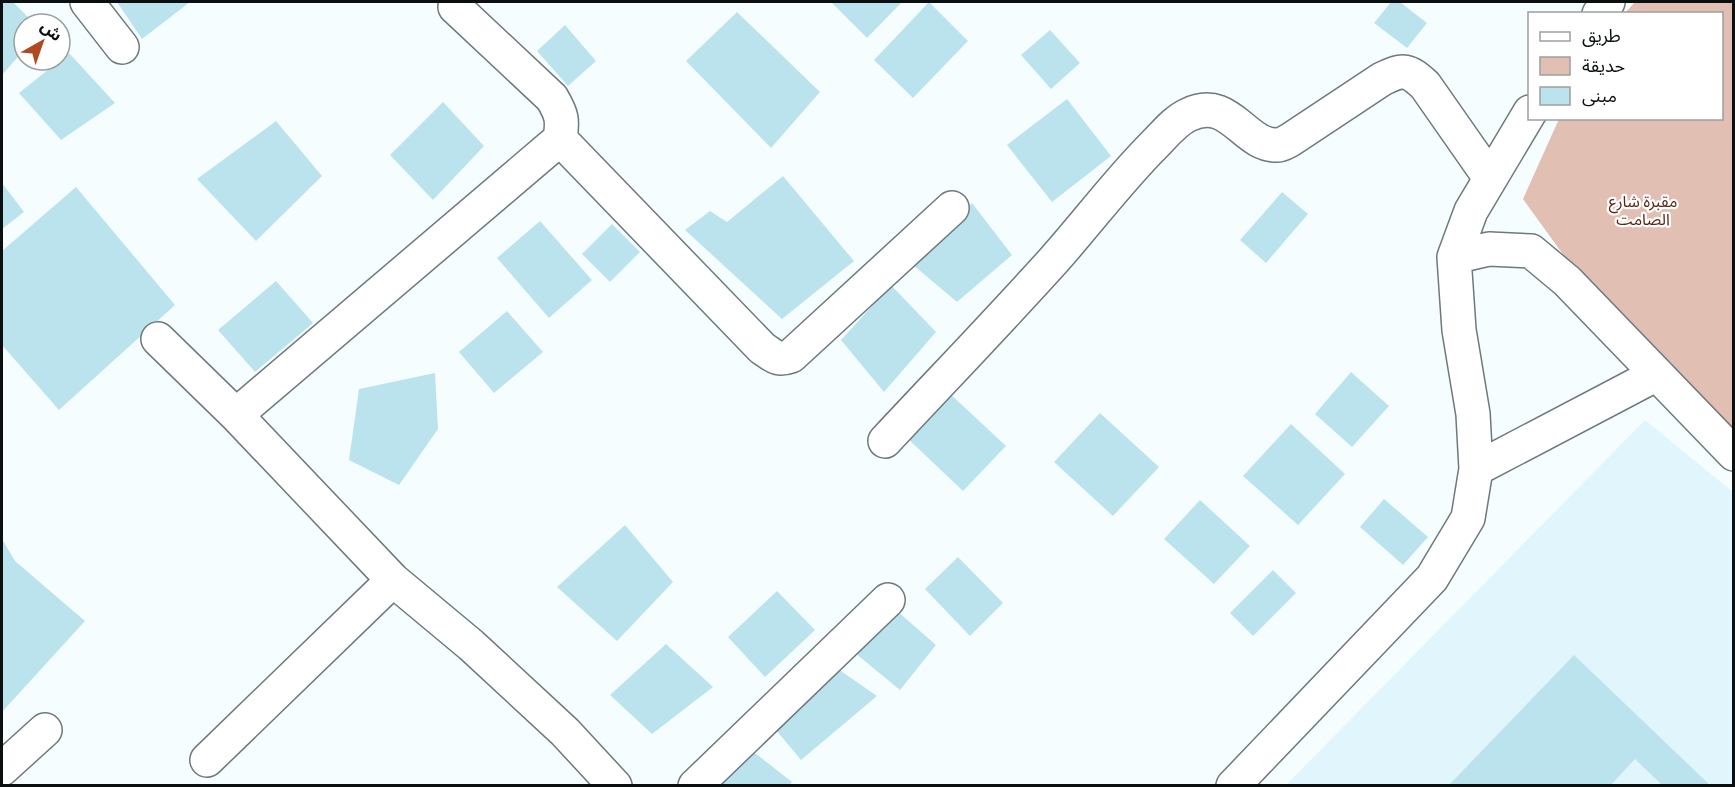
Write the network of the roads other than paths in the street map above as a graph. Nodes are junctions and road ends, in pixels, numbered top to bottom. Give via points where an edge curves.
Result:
1 (87, 2) edge
2 (455, 7) dead end
3 (122, 46) dead end
4 (1528, 115) edge
5 (560, 140) junction
6 (1490, 178) junction
7 (952, 208) dead end
8 (1454, 258) junction
9 (158, 339) dead end
10 (1657, 374) junction
11 (236, 415) junction
12 (885, 441) dead end
13 (1734, 454) edge
14 (1476, 469) junction
15 (393, 580) junction
16 (888, 600) dead end
17 (45, 730) dead end
18 (207, 760) dead end
19 (2, 769) edge
20 (615, 786) edge
21 (695, 786) edge
22 (1233, 786) edge

1 - 3 street
2 - 5 street via 552,98 563,123
4 - 6 street
5 - 7 street via 762,348 782,359 791,356
5 - 11 street
6 - 8 street via 1471,211
6 - 12 street via 1425,85 1404,71 1382,78 1279,145 1259,140 1214,110 1189,115 1135,164 1054,260
8 - 10 street via 1489,249 1531,251 1567,281
8 - 14 street
9 - 11 street
10 - 13 street
10 - 14 street
11 - 15 street
14 - 22 street via 1468,518 1432,578
15 - 18 street
15 - 20 street via 565,732
16 - 21 street
17 - 19 street

